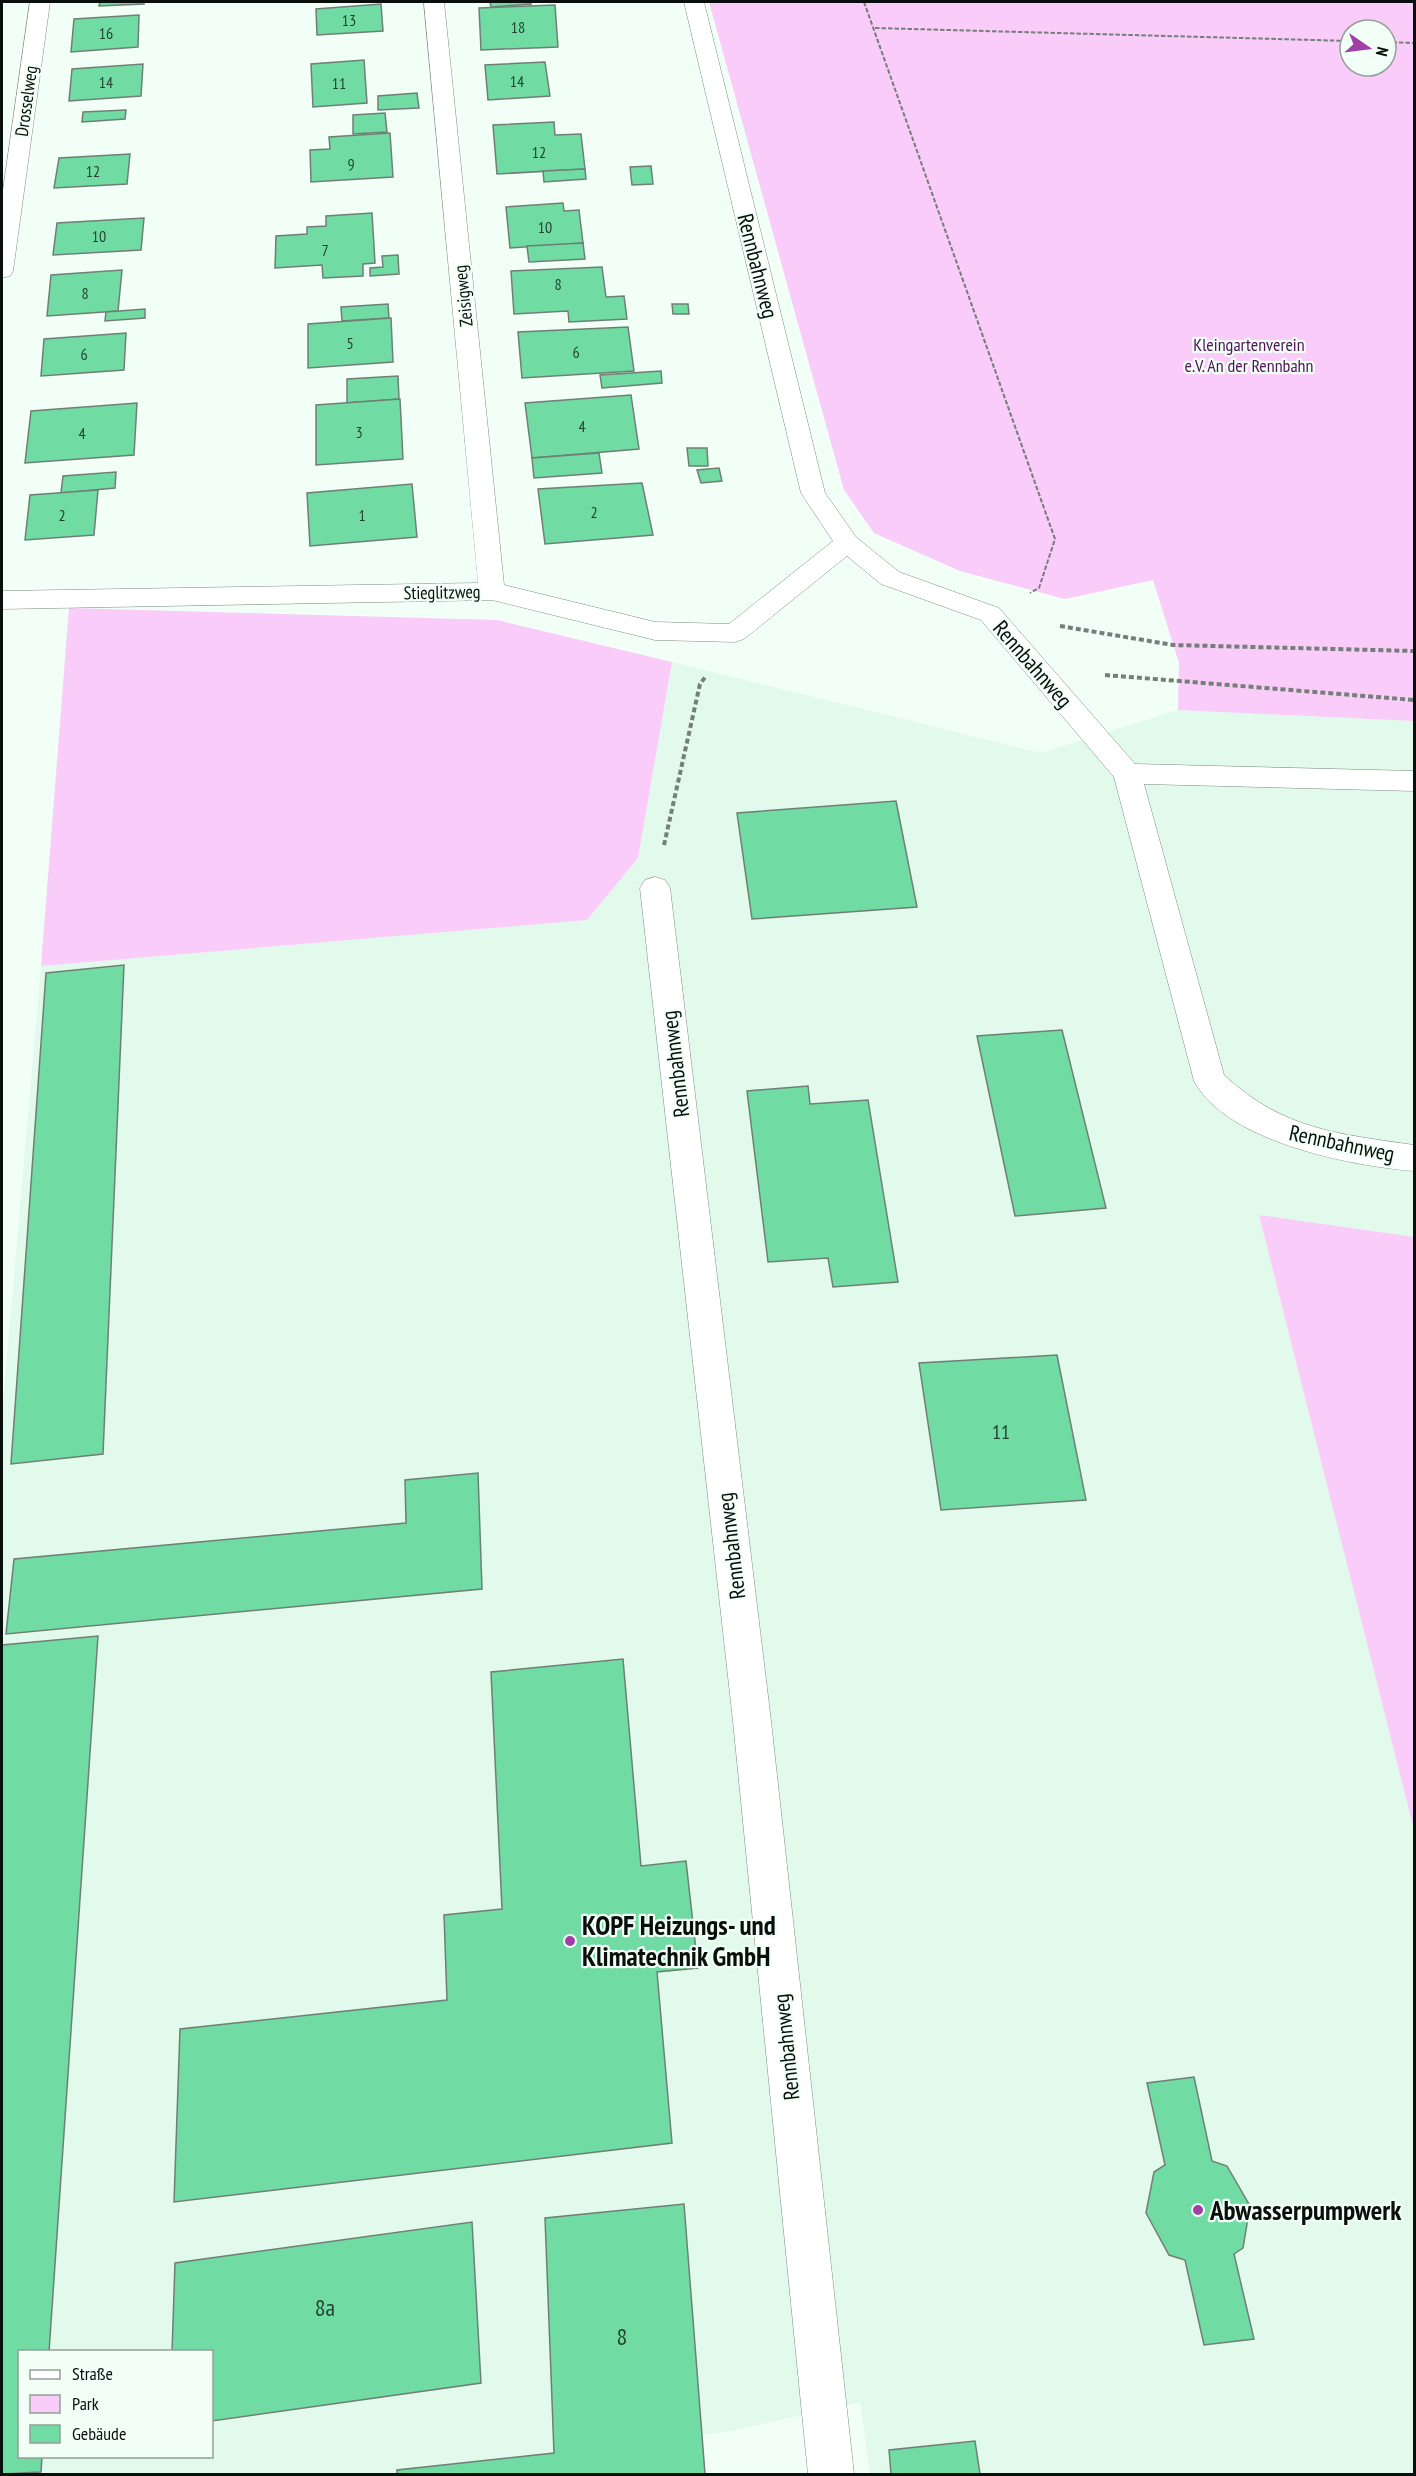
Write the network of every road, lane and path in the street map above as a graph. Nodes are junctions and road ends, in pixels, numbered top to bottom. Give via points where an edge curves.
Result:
1 (40, 2) edge
2 (434, 2) edge
3 (694, 2) edge
4 (864, 2) edge
5 (875, 28) junction
6 (1338, 41) edge
7 (1398, 42) edge
8 (1414, 43) edge
9 (2, 271) edge
10 (847, 543) junction
11 (492, 591) junction
12 (2, 600) edge
13 (990, 614) junction
14 (735, 633) junction
15 (1414, 651) edge
16 (1038, 670) junction
17 (1414, 700) edge
18 (1127, 774) junction
19 (1414, 781) edge
20 (655, 888) joint
21 (1414, 1158) edge
22 (831, 2475) edge

1 - 9 street, Drosselweg
2 - 11 street, Zeisigweg
3 - 10 street, Rennbahnweg via 813,493
4 - 5 path
5 - 6 path
5 - 13 path via 1055,539 1039,588
7 - 8 path
10 - 13 street, Rennbahnweg via 890,578
10 - 14 street
11 - 12 street, Stieglitzweg
11 - 14 street, Stieglitzweg via 655,631
13 - 15 path via 1173,645
13 - 16 street, Rennbahnweg
14 - 20 path via 700,684
16 - 17 path
16 - 18 street, Rennbahnweg
18 - 19 street
18 - 21 street, Rennbahnweg via 1210,1081 1244,1110 1288,1134 1355,1150
20 - 22 street, Rennbahnweg via 752,1721

